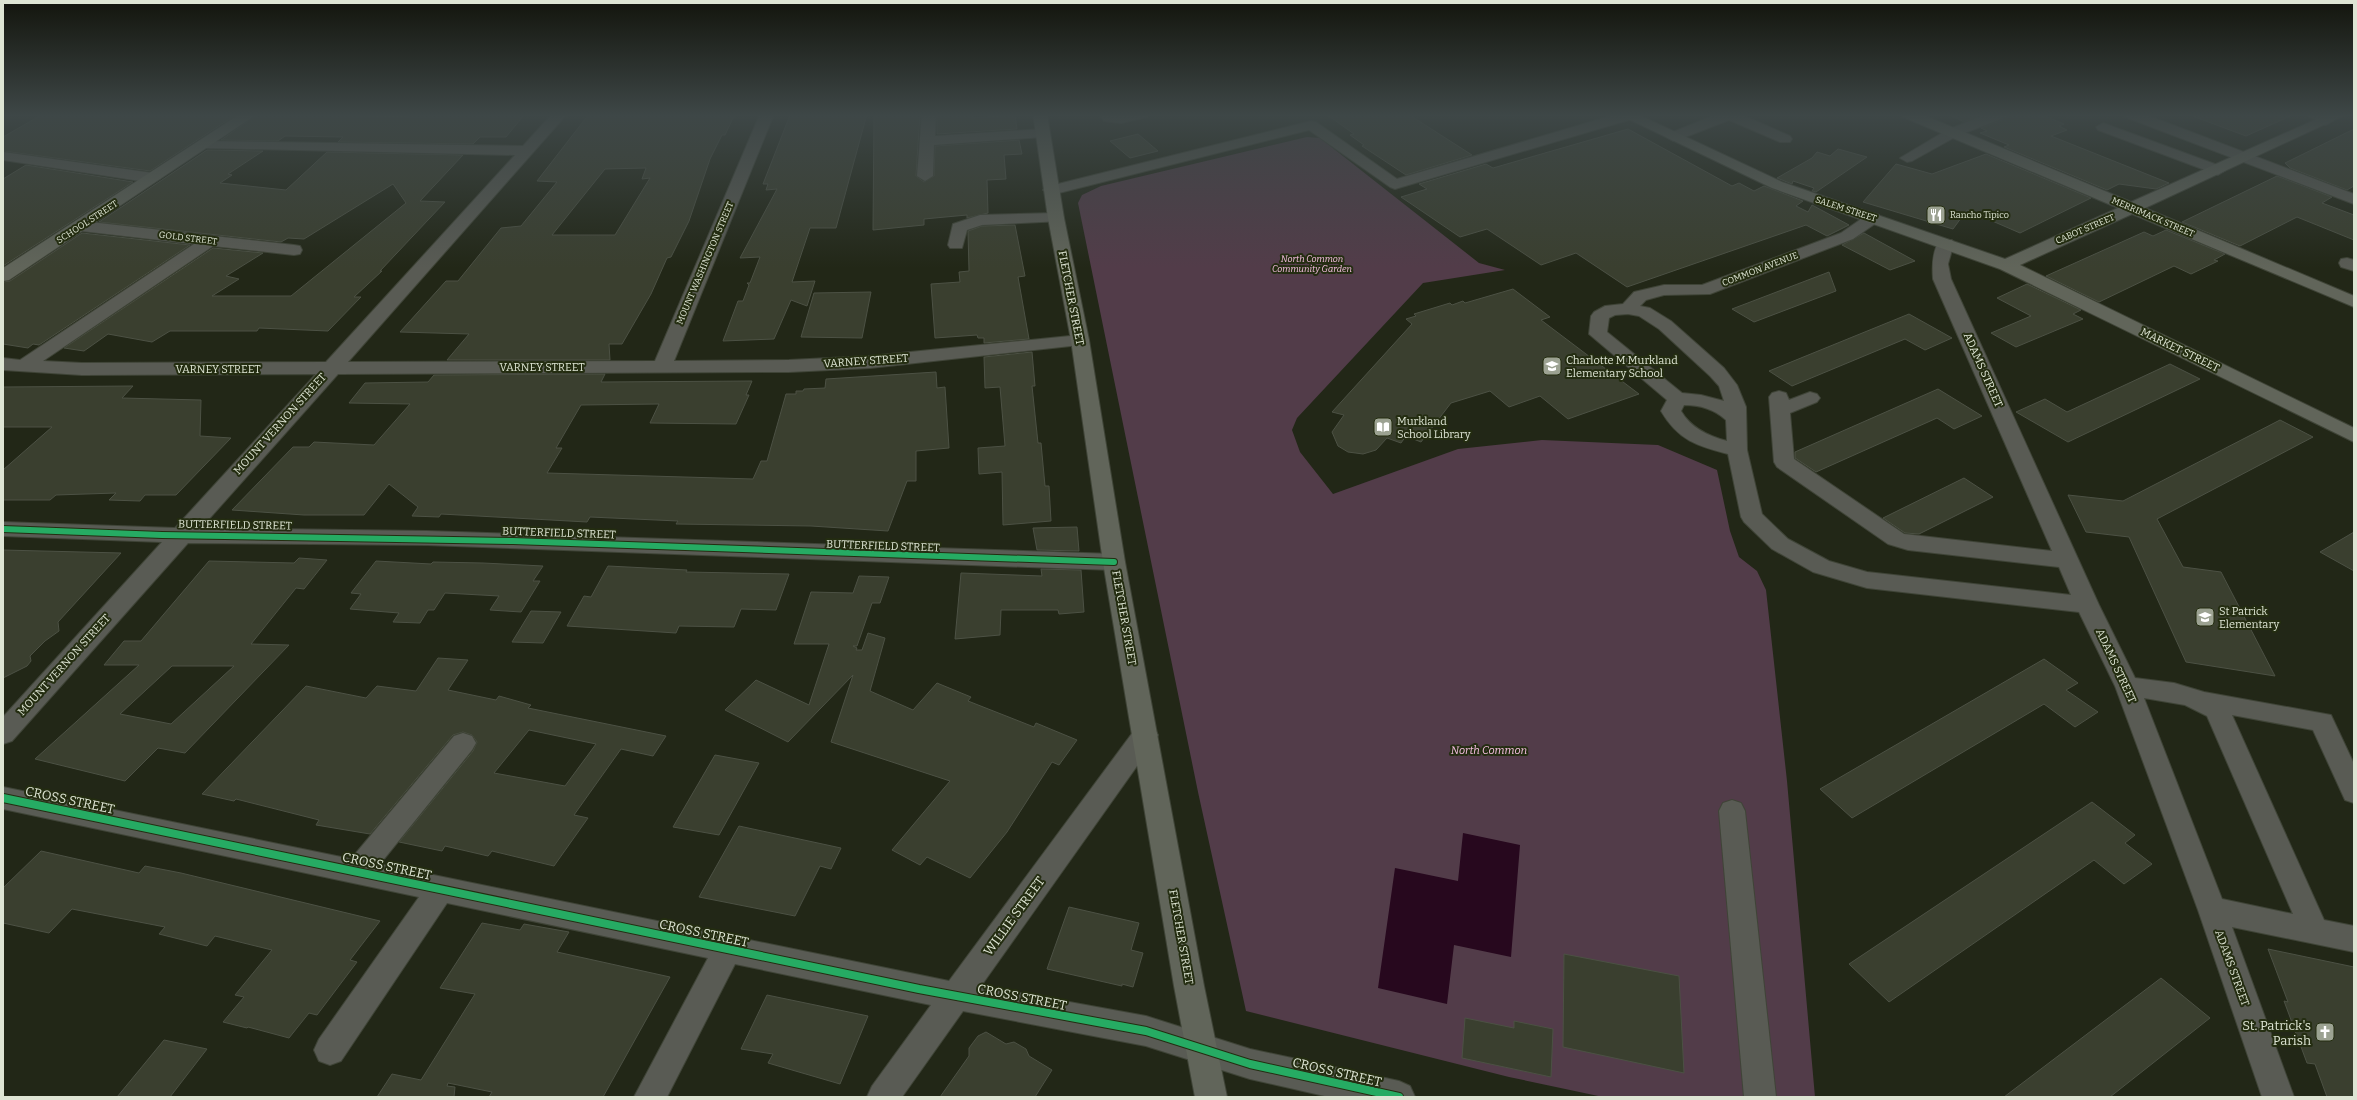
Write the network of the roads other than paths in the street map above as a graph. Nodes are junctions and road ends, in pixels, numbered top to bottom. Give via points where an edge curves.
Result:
1 (67, 165) edge
2 (172, 165) edge
3 (514, 165) edge
4 (746, 165) edge
5 (926, 165) edge
6 (1047, 165) edge
7 (1150, 165) edge
8 (1368, 165) edge
9 (1457, 165) edge
10 (1734, 165) edge
11 (2030, 165) edge
12 (2205, 165) edge
13 (2229, 165) edge
14 (2265, 165) edge
15 (2218, 170) junction
16 (925, 176) dead end
17 (153, 178) junction
18 (1051, 190) junction
19 (2354, 199) edge
20 (2132, 208) junction
21 (1056, 218) junction
22 (1873, 218) junction
23 (82, 226) junction
24 (211, 240) junction
25 (1946, 243) junction
26 (956, 245) dead end
27 (294, 250) dead end
28 (2006, 265) junction
29 (6, 272) edge
30 (1634, 302) junction
31 (2354, 302) edge
32 (1080, 340) junction
33 (3, 364) edge
34 (23, 366) junction
35 (662, 367) junction
36 (330, 369) junction
37 (1810, 398) dead end
38 (1677, 399) junction
39 (1736, 418) junction
40 (2354, 436) edge
41 (1737, 450) junction
42 (3, 529) edge
43 (181, 534) junction
44 (2067, 560) junction
45 (1114, 562) junction
46 (2087, 605) junction
47 (2127, 686) junction
48 (2206, 702) junction
49 (3, 734) edge
50 (1145, 735) junction
51 (463, 743) dead end
52 (2354, 792) edge
53 (3, 798) edge
54 (1732, 811) dead end
55 (358, 871) junction
56 (441, 889) junction
57 (2212, 910) junction
58 (2315, 931) junction
59 (2354, 939) edge
60 (728, 949) junction
61 (956, 995) junction
62 (1201, 1049) junction
63 (330, 1050) dead end
64 (650, 1097) edge
65 (883, 1097) edge
66 (1211, 1097) edge
67 (1399, 1097) edge
68 (1760, 1097) edge
69 (2278, 1097) edge

1 - 17 street
2 - 17 main road, SCHOOL STREET
3 - 36 street, MOUNT VERNON STREET
4 - 35 street, MOUNT WASHINGTON STREET
5 - 16 street
6 - 18 main road, FLETCHER STREET
7 - 18 street
8 - 9 street via 1395,184
10 - 22 main road, SALEM STREET via 1777,185
11 - 20 main road, MERRIMACK STREET
12 - 15 street
13 - 15 main road, CABOT STREET
14 - 19 street
15 - 20 main road, CABOT STREET
17 - 23 main road, SCHOOL STREET
18 - 21 main road, FLETCHER STREET
20 - 28 main road, CABOT STREET
20 - 31 main road, MERRIMACK STREET
21 - 26 street via 973,222 959,227
21 - 32 main road, FLETCHER STREET
22 - 25 main road, SALEM STREET
22 - 30 street, COMMON AVENUE via 1847,236 1704,290 1664,290
23 - 24 street, GOLD STREET
23 - 29 main road, SCHOOL STREET
24 - 27 street, GOLD STREET
24 - 34 street
25 - 28 main road, SALEM STREET
25 - 44 street, ADAMS STREET via 1940,264 1942,279
28 - 40 main road, MARKET STREET
30 - 38 street via 1600,316 1598,334
30 - 39 street via 1644,312 1665,325 1717,372 1728,385 1736,407
32 - 35 street, VARNEY STREET via 870,362 789,366
32 - 45 main road, FLETCHER STREET
33 - 34 street, VARNEY STREET
34 - 36 street, VARNEY STREET via 82,370
35 - 36 street, VARNEY STREET
36 - 43 street, MOUNT VERNON STREET
37 - 44 street via 1779,404 1784,462 1896,539 1908,543
38 - 39 street via 1713,403 1729,410
38 - 41 street via 1671,411 1691,435
39 - 41 street
41 - 46 street via 1752,517 1780,544 1821,567 1867,580
42 - 43 street, BUTTERFIELD STREET
43 - 45 street, BUTTERFIELD STREET via 429,538 850,555
43 - 49 street, MOUNT VERNON STREET
44 - 46 street, ADAMS STREET
45 - 50 main road, FLETCHER STREET
46 - 47 street, ADAMS STREET
47 - 48 street via 2191,696
47 - 57 street, ADAMS STREET
48 - 52 street via 2322,722
48 - 58 street via 2216,710
50 - 61 street, WILLIE STREET
50 - 62 main road, FLETCHER STREET
51 - 55 street
53 - 55 street, CROSS STREET
54 - 68 street
55 - 56 street, CROSS STREET
56 - 60 street, CROSS STREET
56 - 63 street
57 - 58 street
57 - 69 street, ADAMS STREET
58 - 59 street
60 - 61 street, CROSS STREET
60 - 64 street
61 - 62 street, CROSS STREET via 1146,1032
61 - 65 street, WILLIE STREET
62 - 66 main road, FLETCHER STREET
62 - 67 street, CROSS STREET via 1250,1064

